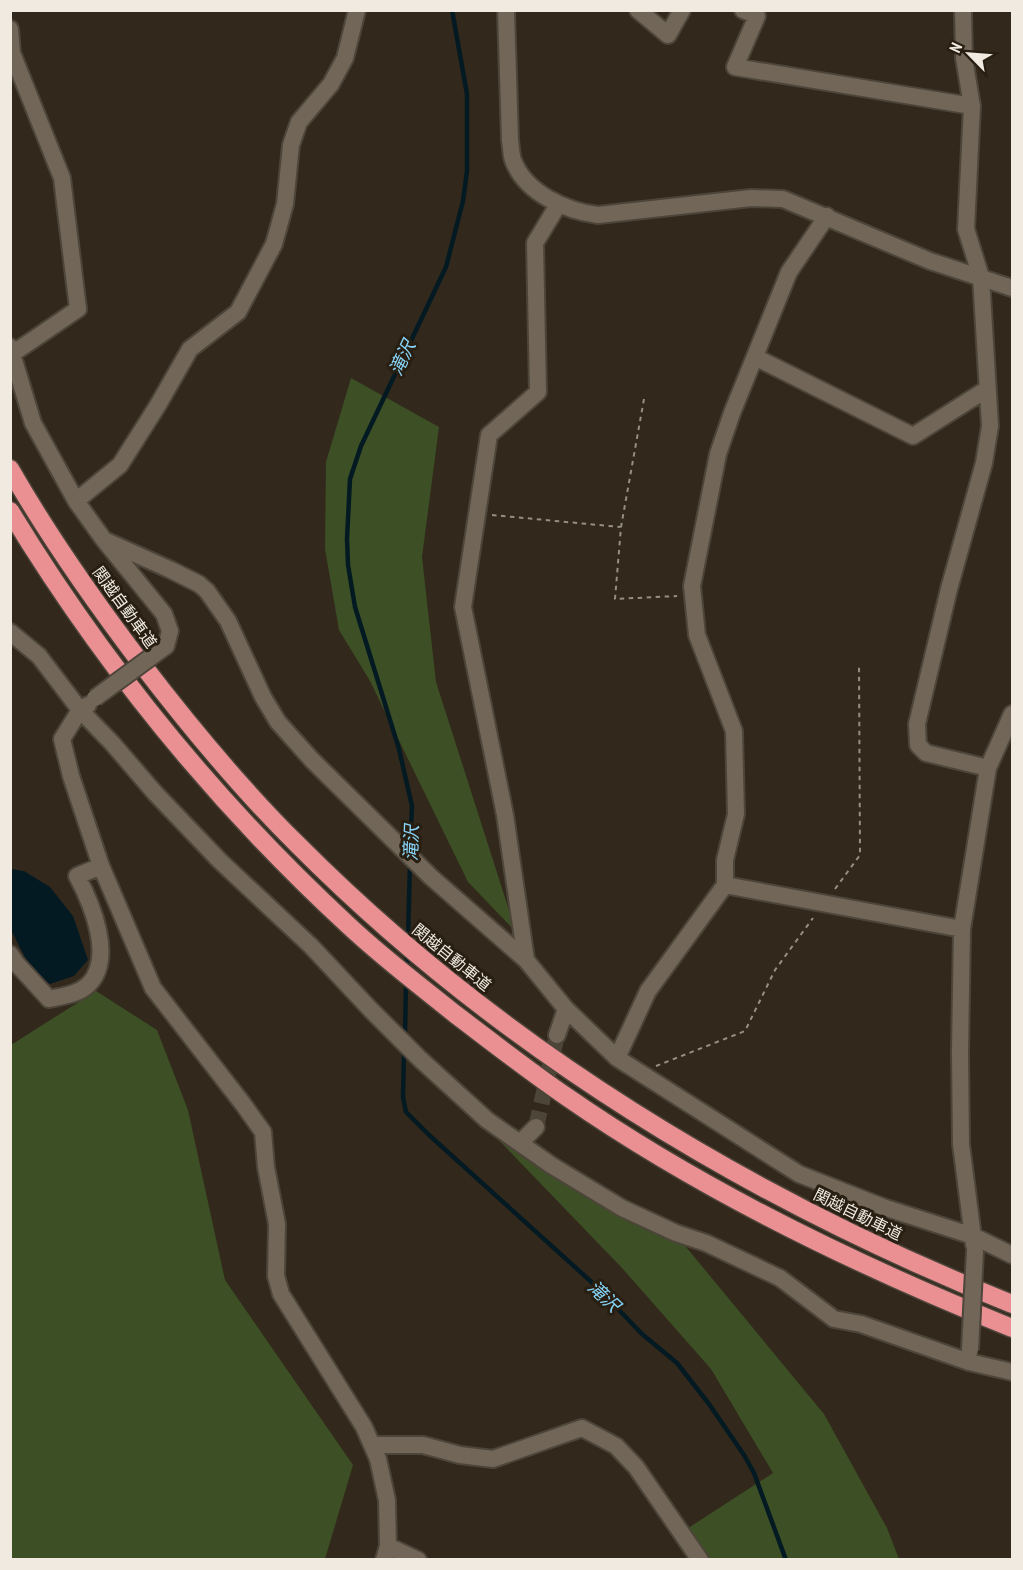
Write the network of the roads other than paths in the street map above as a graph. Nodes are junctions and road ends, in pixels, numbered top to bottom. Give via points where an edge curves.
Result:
1 (357, 10) edge
2 (506, 10) edge
3 (638, 10) edge
4 (682, 10) edge
5 (743, 10) edge
6 (963, 10) edge
7 (10, 28) edge
8 (972, 106) junction
9 (558, 205) junction
10 (827, 216) junction
11 (981, 277) junction
12 (1012, 288) edge
13 (11, 351) edge
14 (755, 357) junction
15 (987, 388) junction
16 (10, 470) edge
17 (76, 501) junction
18 (10, 511) edge
19 (104, 540) junction
20 (10, 632) edge
21 (80, 710) junction
22 (1012, 714) edge
23 (988, 768) junction
24 (101, 866) junction
25 (725, 885) junction
26 (962, 929) junction
27 (10, 954) edge
28 (526, 960) junction
29 (566, 1009) junction
30 (557, 1035) tunnel mouth
31 (617, 1058) junction
32 (536, 1127) tunnel mouth
33 (520, 1143) junction
34 (974, 1243) junction
35 (1012, 1255) edge
36 (1012, 1304) edge
37 (1012, 1328) edge
38 (969, 1356) junction
39 (1012, 1372) edge
40 (372, 1445) junction
41 (386, 1553) edge
42 (418, 1560) edge
43 (700, 1560) edge

1 - 17 street via 345,58 331,84 299,122 291,144 285,204 274,244 238,312 190,349 120,465
2 - 9 street via 513,159 530,184
3 - 4 street via 668,35
5 - 8 street via 757,16 735,67
6 - 8 street via 964,58
7 - 13 street via 12,53 62,178 78,309
8 - 11 street via 966,229
9 - 10 street via 598,214 767,198 783,199
9 - 28 street via 536,243 538,392 489,435 463,607 505,815
10 - 11 street via 930,261
10 - 14 street via 789,272
11 - 12 street
11 - 15 street
13 - 17 street via 33,423
14 - 15 street via 914,436
14 - 25 street via 718,454 692,586 697,635 734,731 736,814 725,860
15 - 23 street via 990,426 984,463 917,724 918,745 926,753
16 - 36 highway, 関越自動車道 via 117,631 220,761 297,845 431,966 572,1073 656,1127 813,1215
17 - 19 street
18 - 37 highway via 101,647 218,793 350,927 421,987 568,1098 644,1147 805,1235
19 - 21 street, bridge via 164,614 170,632 166,646
19 - 28 street via 200,584 228,621 278,722 431,877
20 - 21 street via 39,656
21 - 24 street via 62,739
21 - 33 street via 155,794 311,946 370,1010 487,1120
22 - 23 street
23 - 26 street
24 - 27 street via 77,876 90,900 101,941 97,972 88,985 74,994 49,999
24 - 40 street via 153,988 263,1132 277,1224 276,1276 281,1294
25 - 26 street
25 - 31 street via 648,991
26 - 34 street via 961,1144
28 - 29 street
29 - 30 street
29 - 31 street
31 - 34 street via 799,1174
32 - 33 street
33 - 38 street via 622,1208 780,1278 834,1319
34 - 35 street
34 - 38 street, bridge
38 - 39 street
40 - 41 street via 387,1500
40 - 43 street via 423,1445 493,1459 582,1428 616,1446 636,1467
41 - 42 street

